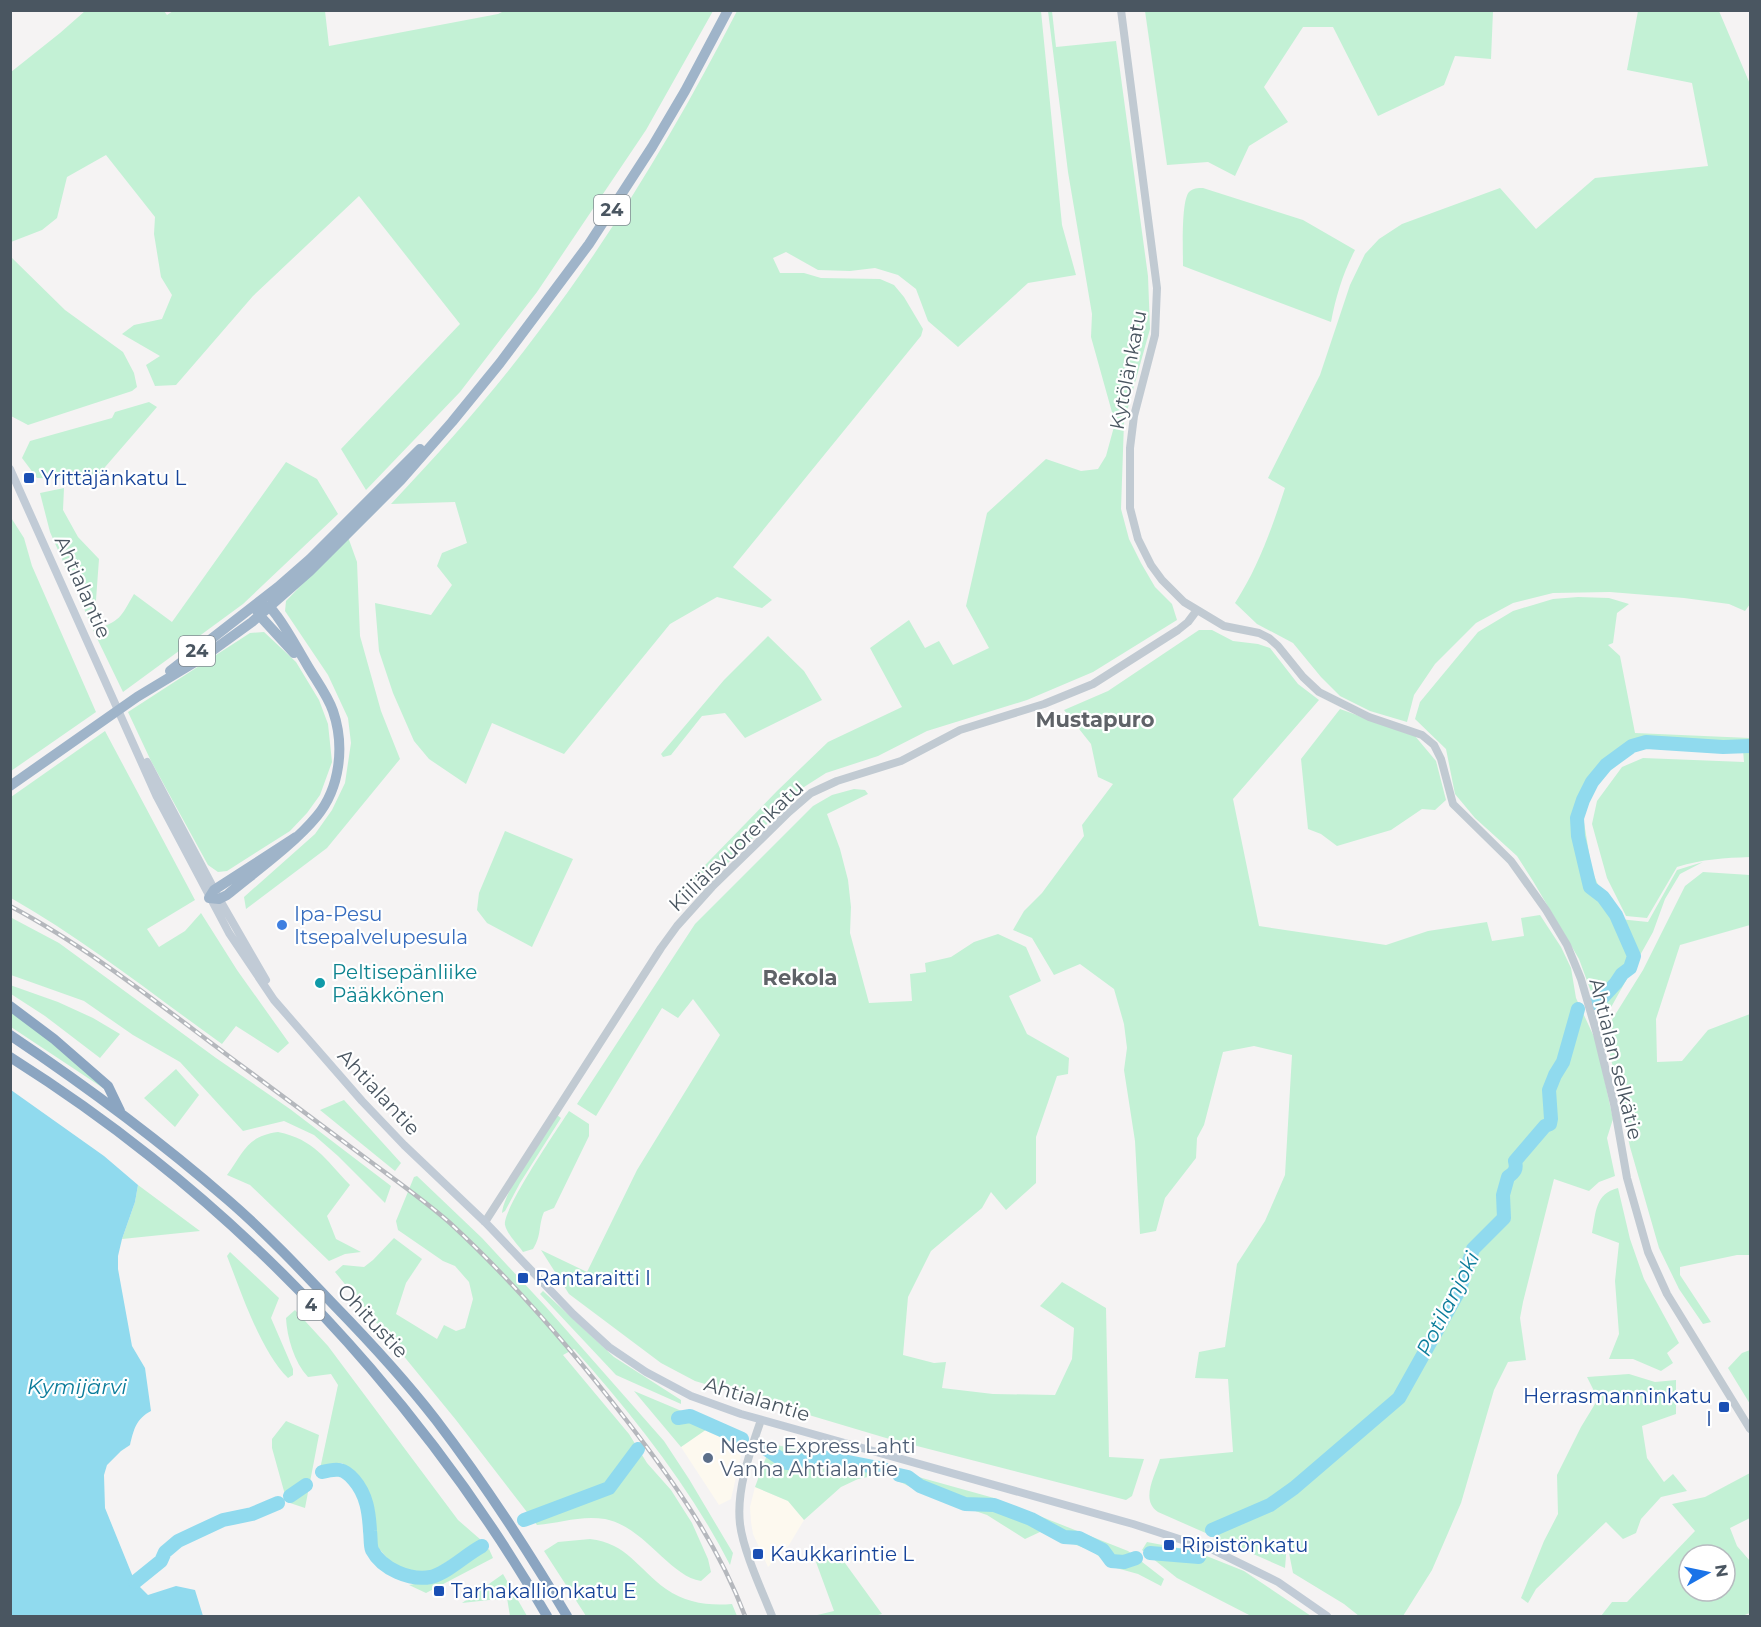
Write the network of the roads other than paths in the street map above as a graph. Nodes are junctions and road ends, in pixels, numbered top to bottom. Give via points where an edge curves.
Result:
1 (728, 10) edge
2 (1121, 10) edge
3 (473, 394) junction
4 (10, 469) edge
5 (270, 607) junction
6 (258, 610) junction
7 (1197, 610) junction
8 (1224, 626) joint
9 (317, 681) junction
10 (10, 786) edge
11 (214, 896) junction
12 (10, 1006) edge
13 (10, 1035) edge
14 (10, 1057) edge
15 (122, 1114) junction
16 (485, 1222) junction
17 (761, 1420) junction
18 (1750, 1429) edge
19 (547, 1617) edge
20 (567, 1617) edge
21 (772, 1617) edge
22 (1327, 1617) edge

1 - 3 highway, 24 via 685,91 617,202 557,290
2 - 7 street, Kytölänkatu via 1157,288 1152,348 1132,432 1130,508 1138,539 1151,565 1174,592
3 - 5 highway, 24 via 394,488
3 - 6 highway, 24
4 - 11 main road, Ahtialantie via 158,797
5 - 6 highway
5 - 9 highway
6 - 9 highway
6 - 10 highway, 24
7 - 8 street, Kytölänkatu
7 - 16 street, Kiiliäisvuorenkatu via 1178,630 1094,684 960,730 901,761 825,786 800,802 677,926
8 - 18 street, Ahtialan selkätie via 1269,638 1319,692 1369,717 1422,735 1434,745 1453,804 1511,861 1546,910 1581,979 1648,1252 1666,1294
9 - 11 highway via 337,726 337,772 327,802 296,837
11 - 16 main road, Ahtialantie via 258,978 294,1023 404,1145
12 - 15 highway via 108,1086
13 - 15 highway, Ohitustie / 4
14 - 19 highway, Ohitustie / 4 via 151,1157 290,1283 363,1360 420,1430 476,1505
15 - 20 highway, Ohitustie / 4 via 230,1201 376,1349 436,1420 492,1497
16 - 17 main road, Ahtialantie via 609,1347 691,1396
17 - 21 street via 741,1495 740,1526
17 - 22 main road, Ahtialantie via 1094,1512 1213,1550 1278,1582

